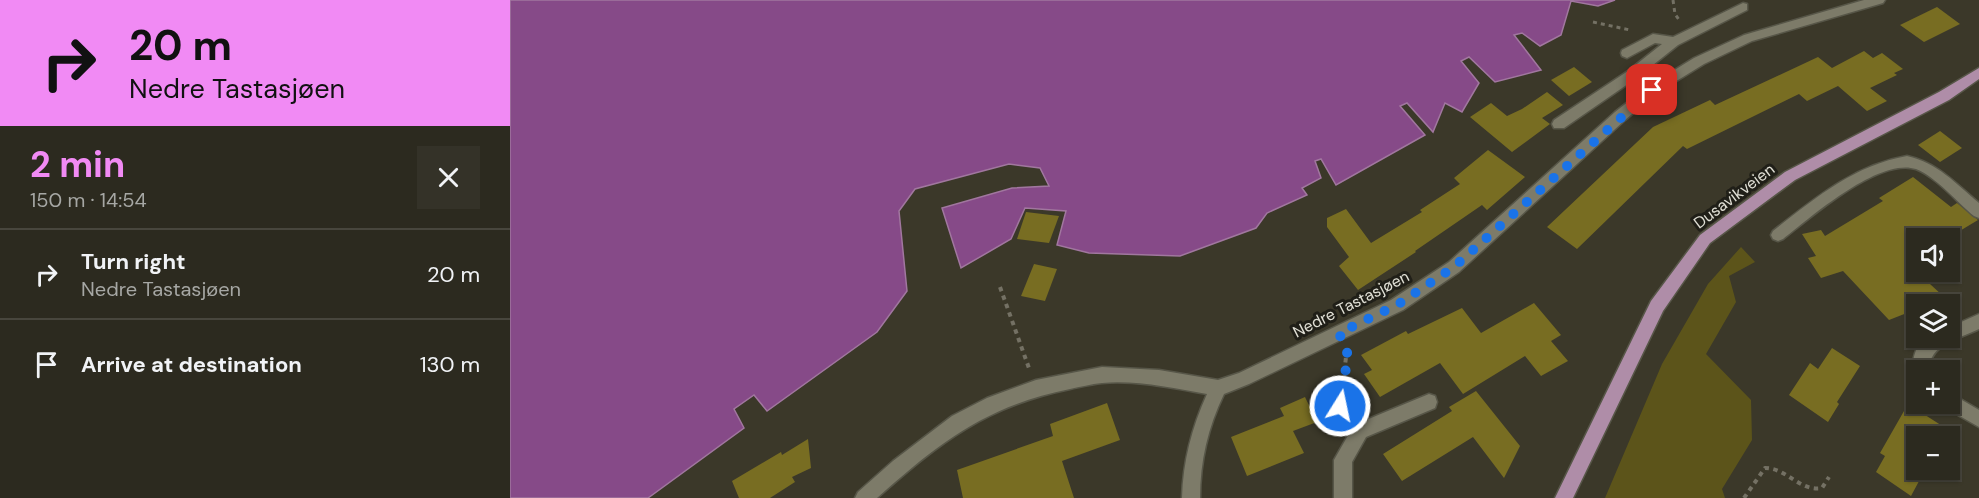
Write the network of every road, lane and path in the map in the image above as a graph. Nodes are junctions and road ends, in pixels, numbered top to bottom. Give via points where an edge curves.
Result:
1 (1879, 0) edge
2 (1853, 3) edge
3 (1743, 7) dead end
4 (1679, 20) dead end
5 (1593, 22) dead end
6 (1669, 22) dead end
7 (1638, 29) dead end
8 (1674, 42) junction
9 (1627, 53) dead end
10 (1979, 73) edge
11 (1633, 74) junction
12 (1652, 90) junction
13 (1559, 124) dead end
14 (1979, 212) edge
15 (1778, 235) dead end
16 (1000, 287) dead end
17 (1979, 321) edge
18 (1960, 330) edge
19 (1339, 333) junction
20 (1036, 388) junction
21 (1218, 388) junction
22 (1429, 402) dead end
23 (1960, 407) edge
24 (1979, 419) edge
25 (1360, 431) junction
26 (1829, 477) dead end
27 (864, 498) edge
28 (1191, 498) edge
29 (1343, 498) edge
30 (1564, 498) edge
31 (1744, 498) edge

1 - 2 street, Nedre Tastasjøen
2 - 12 street, Nedre Tastasjøen via 1748,38 1699,61
3 - 8 street
4 - 6 path
5 - 7 path via 1628,31
8 - 9 street via 1653,38
8 - 11 street
10 - 30 main road, Dusavikveien via 1944,96 1790,176 1705,239 1657,306
11 - 12 street
11 - 13 street
12 - 19 street, Nedre Tastasjøen via 1454,267 1397,305
14 - 15 street via 1921,164 1906,161 1889,163 1829,195
16 - 20 path
17 - 18 street
19 - 21 street, Nedre Tastasjøen
19 - 25 path via 1348,355 1340,406
20 - 21 street via 1059,381 1112,375
20 - 27 street via 958,422
21 - 28 street via 1193,459
22 - 25 street
23 - 24 street
25 - 29 street via 1343,460
26 - 31 path via 1822,488 1811,489 1784,471 1765,468

